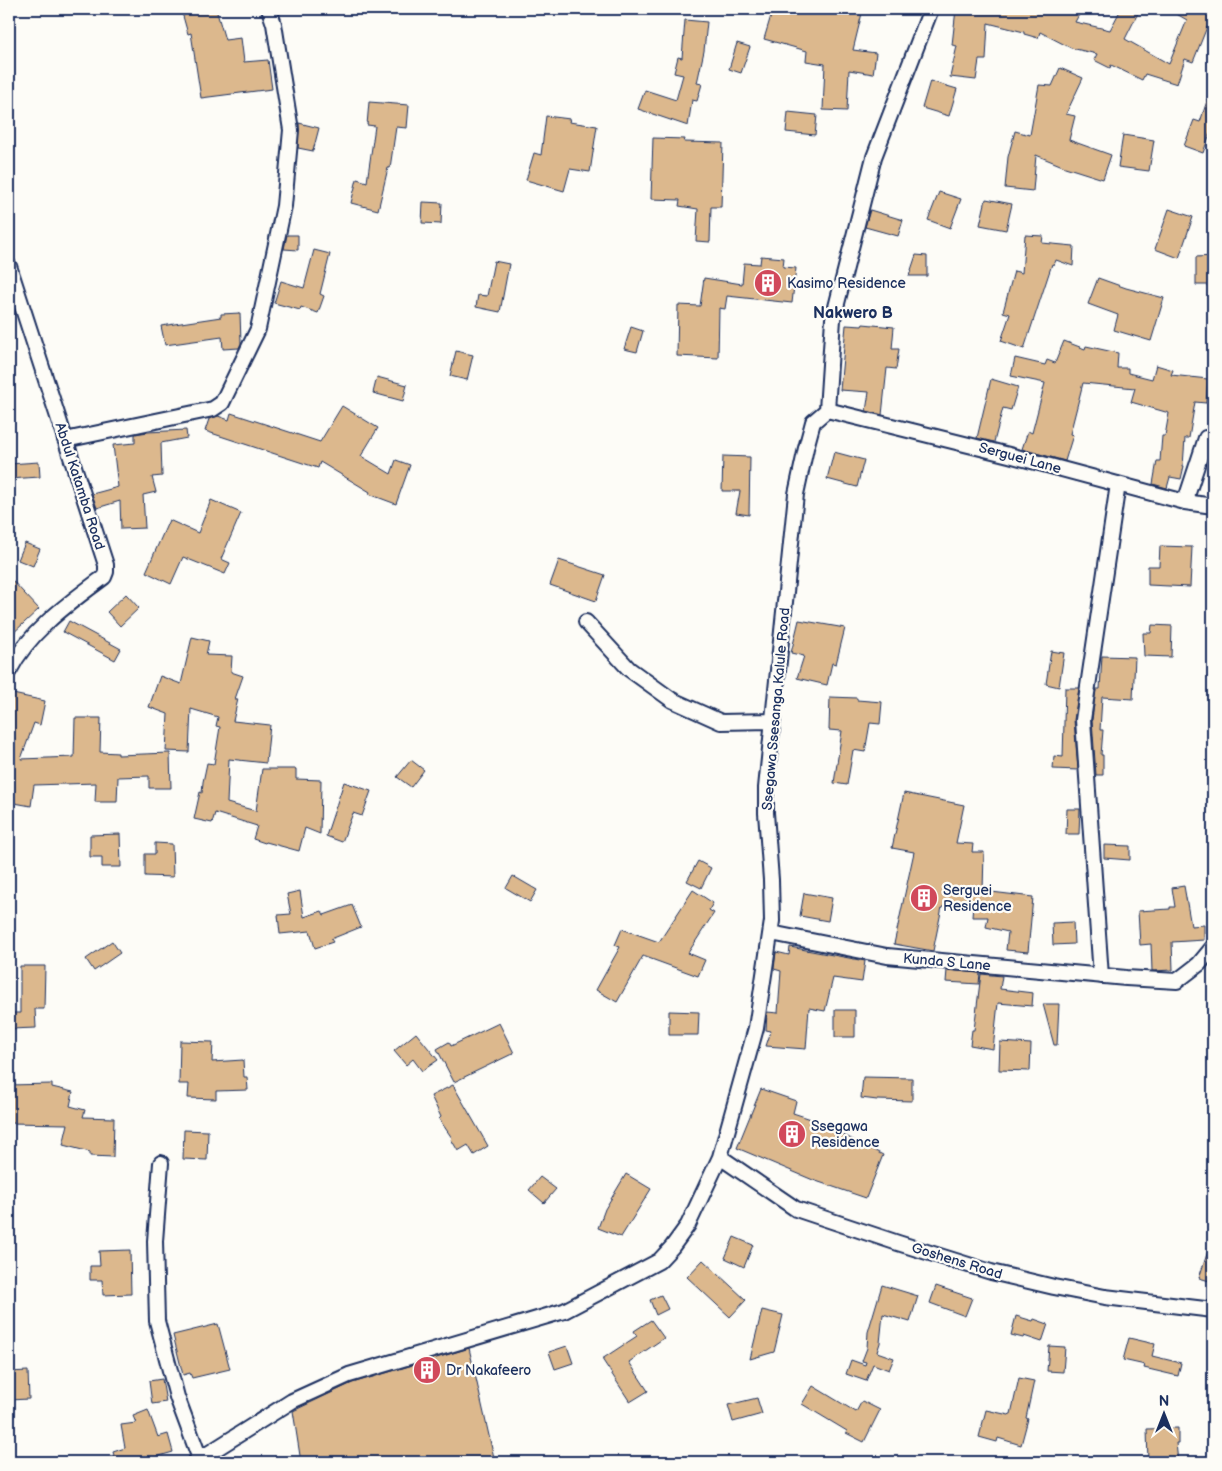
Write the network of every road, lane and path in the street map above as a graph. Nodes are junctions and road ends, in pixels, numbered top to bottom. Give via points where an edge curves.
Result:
1 (269, 9) edge
2 (931, 9) edge
3 (9, 266) edge
4 (827, 410) junction
5 (1213, 439) edge
6 (65, 440) junction
7 (1118, 484) junction
8 (1185, 502) junction
9 (1213, 506) edge
10 (586, 622) dead end
11 (9, 671) edge
12 (773, 720) junction
13 (770, 934) junction
14 (1213, 947) edge
15 (1101, 976) junction
16 (720, 1157) junction
17 (161, 1163) dead end
18 (1213, 1310) edge
19 (198, 1461) edge

1 - 6 street via 291,130 284,206 254,338 222,404 213,409
2 - 4 street via 874,157 833,319
3 - 6 street, Abdul Katamba Road
4 - 7 street, Serguei Lane
4 - 12 street, Ssegawa Ssesanga Kalule Road via 813,422 796,494
5 - 8 street via 1206,438
6 - 11 street, Abdul Katamba Road via 106,572 46,623 16,656
7 - 8 street, Serguei Lane
7 - 15 street via 1083,720
8 - 9 street, Serguei Lane
10 - 12 street via 629,669 672,700 721,722
12 - 13 street, Ssegawa Ssesanga Kalule Road via 766,788 772,888
13 - 15 street, Kunda S Lane via 887,956
13 - 16 street, Ssegawa Ssesanga Kalule Road via 756,1028
14 - 15 street, Kunda S Lane via 1199,964 1177,981
16 - 18 street, Goshens Road via 796,1209 991,1272 1105,1297
16 - 19 street, Ssegawa Ssesanga Kalule Road via 688,1225 659,1261 564,1311 349,1375 292,1401
17 - 19 street via 155,1241 157,1321

